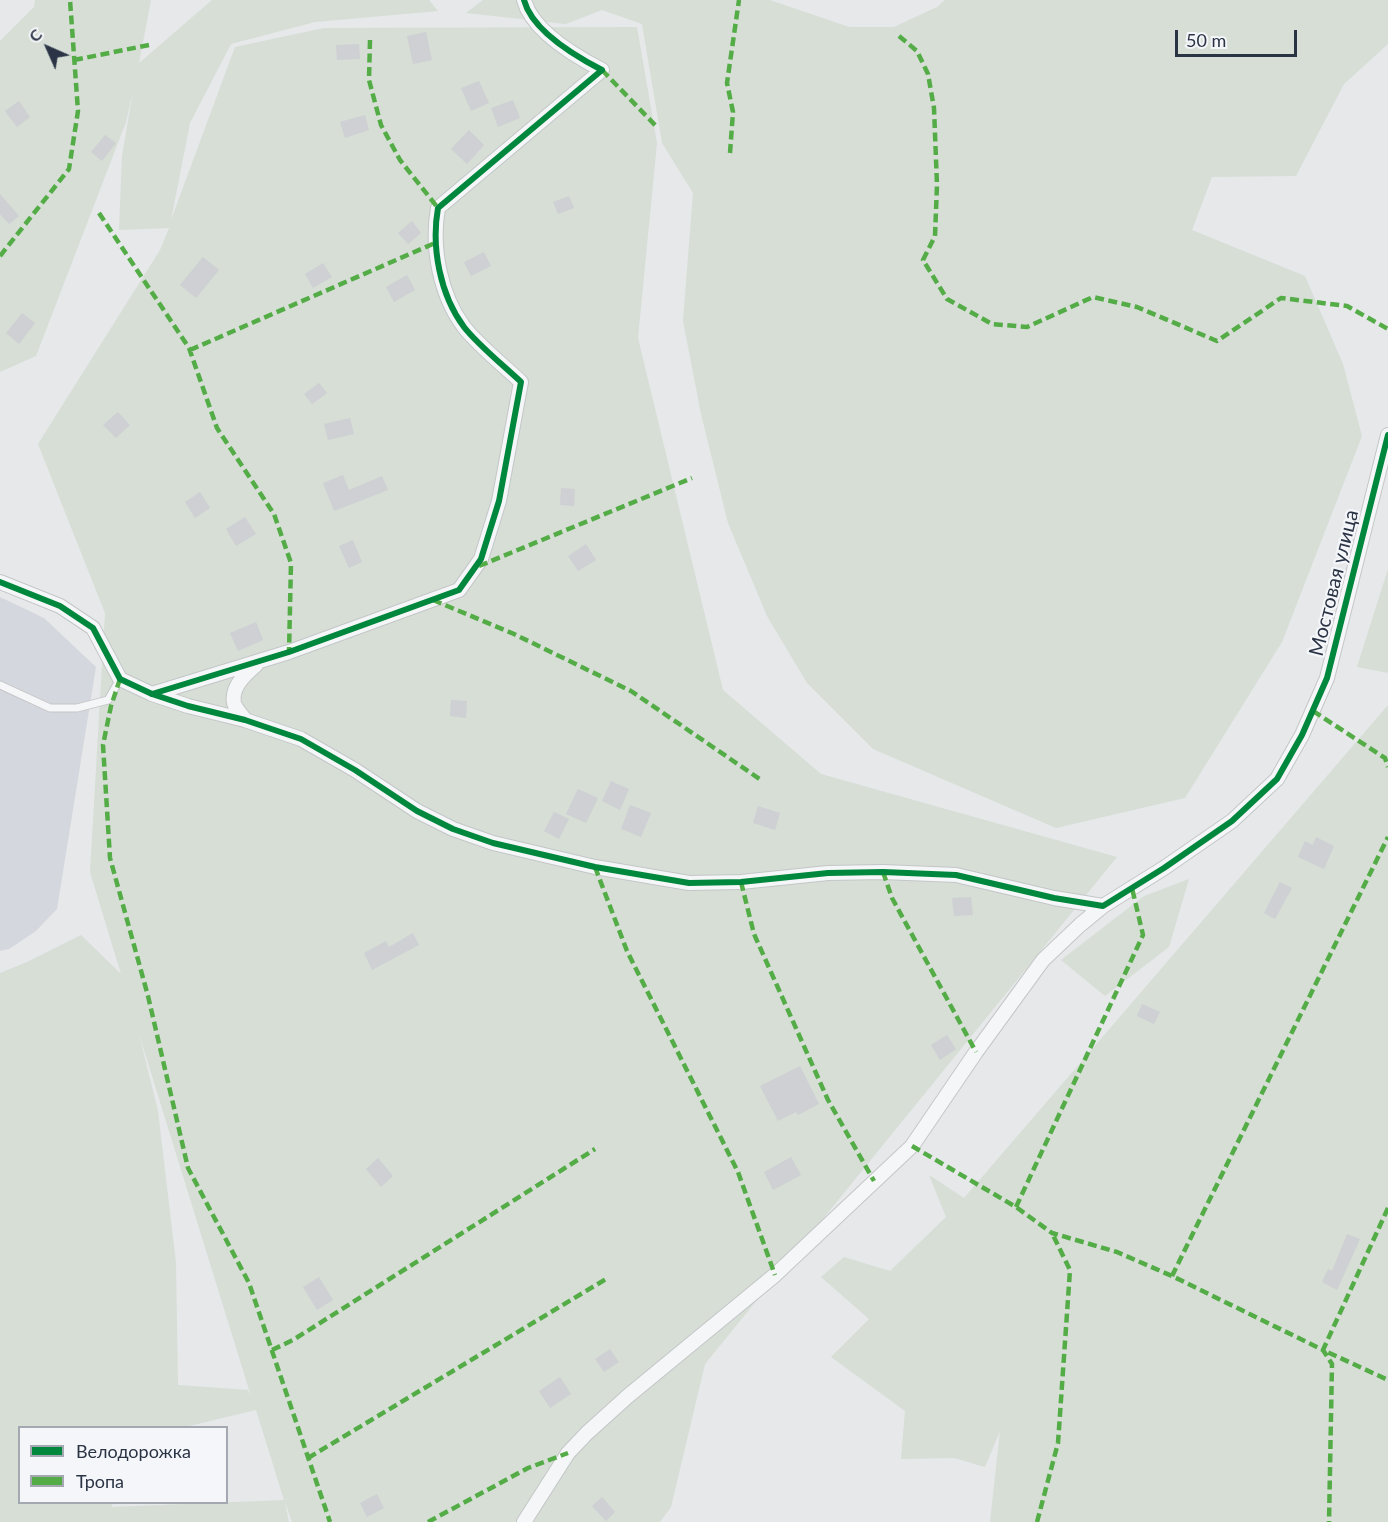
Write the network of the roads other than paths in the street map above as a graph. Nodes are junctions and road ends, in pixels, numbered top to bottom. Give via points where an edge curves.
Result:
1 (524, 0) edge
2 (1387, 444) edge
3 (0, 582) edge
4 (261, 661) junction
5 (120, 679) junction
6 (0, 685) edge
7 (152, 694) junction
8 (245, 720) junction
9 (1103, 906) junction
10 (524, 1522) edge

1 - 4 street via 530,16 542,28 574,55 602,70 438,208 435,243 450,301 465,327 521,382 499,501 481,559 459,590
2 - 9 street, Мостовая улица via 1327,678 1277,779 1232,821
3 - 5 street via 60,606 93,628
4 - 7 street
4 - 8 street via 241,679 235,691 234,704
5 - 6 lane via 108,700 77,708 50,708
5 - 7 street
7 - 8 street
8 - 9 street via 301,739 453,829 493,843 595,867 689,883 828,873 956,875
9 - 10 street, Мостовая улица via 1043,960 912,1146 775,1275 587,1432 568,1453

